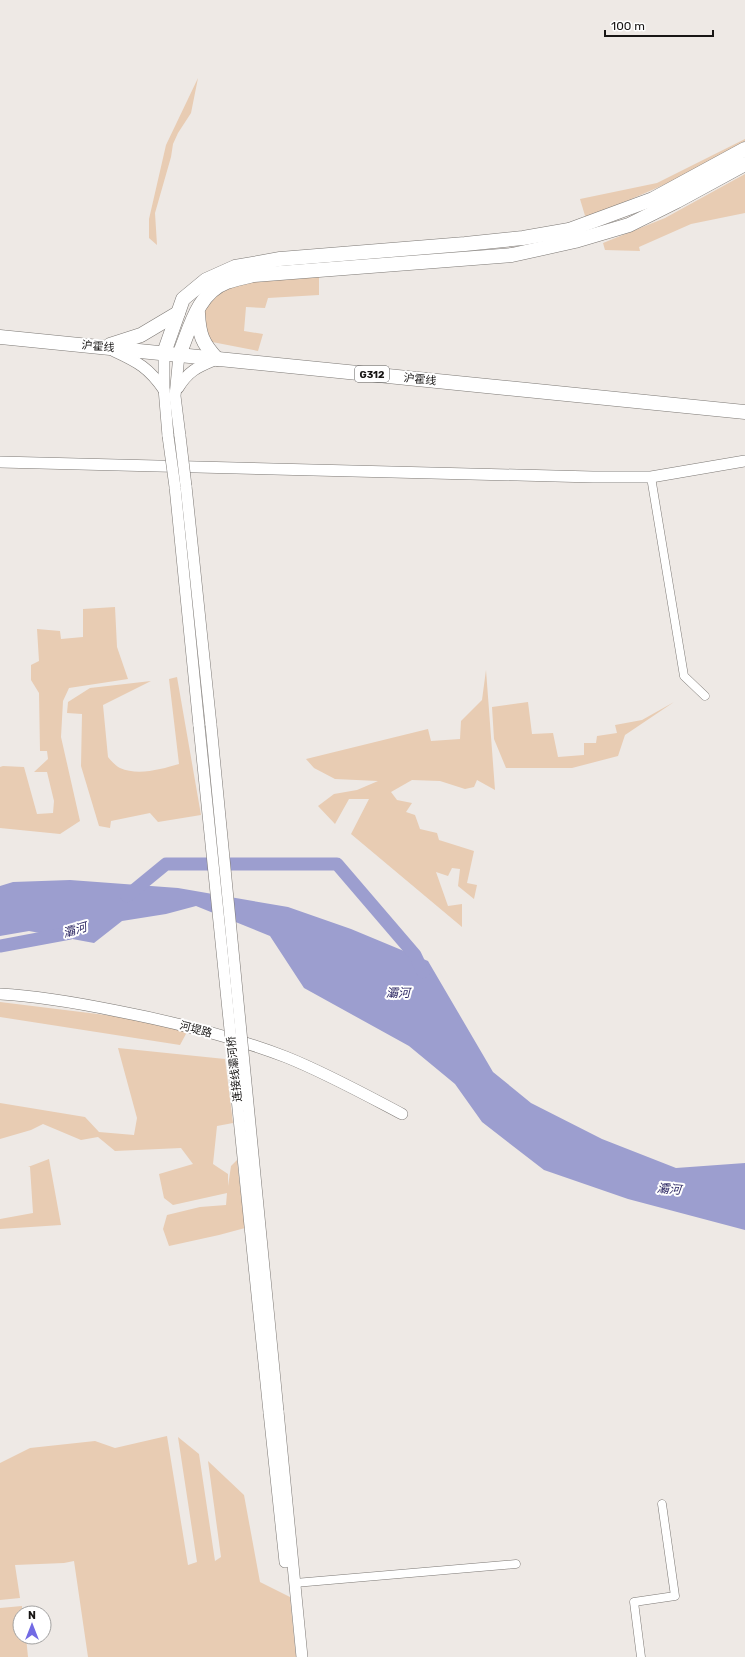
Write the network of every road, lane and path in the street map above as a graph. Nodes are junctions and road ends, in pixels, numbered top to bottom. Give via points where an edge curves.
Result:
1 (745, 149) edge
2 (745, 164) edge
3 (198, 310) junction
4 (178, 313) junction
5 (0, 336) edge
6 (106, 347) junction
7 (164, 353) junction
8 (179, 355) junction
9 (217, 359) junction
10 (164, 390) junction
11 (176, 392) junction
12 (745, 412) edge
13 (745, 461) edge
14 (0, 462) edge
15 (651, 477) junction
16 (705, 696) dead end
17 (0, 994) edge
18 (402, 1114) dead end
19 (274, 1412) junction
20 (662, 1504) dead end
21 (516, 1564) dead end
22 (295, 1583) junction
23 (296, 1657) edge
24 (302, 1657) edge
25 (641, 1657) edge

1 - 4 highway via 653,198 569,230 472,244 280,259 235,267 206,280 183,299
2 - 3 highway via 629,225 575,241 512,255 254,275 226,282 209,293
3 - 8 highway
3 - 9 highway via 203,342
4 - 6 highway via 141,335
4 - 7 highway
5 - 6 highway, 沪霍线 / G312
6 - 7 highway, 沪霍线 / G312
6 - 10 main road via 145,367
7 - 8 highway, 沪霍线 / G312
7 - 10 main road, 连接线灞河桥
8 - 9 highway, 沪霍线 / G312
8 - 11 main road, 连接线灞河桥
9 - 11 main road via 185,376
9 - 12 highway, 沪霍线 / G312
10 - 19 main road, 连接线灞河桥, bridge
11 - 19 main road, 连接线灞河桥, bridge via 211,725
13 - 15 main road
14 - 15 main road
15 - 16 street via 684,676
17 - 18 main road, 河堤路 via 78,1003 144,1016 249,1044 287,1058
19 - 22 main road
19 - 23 main road
20 - 25 street via 675,1596 634,1602
21 - 22 street
22 - 24 main road

